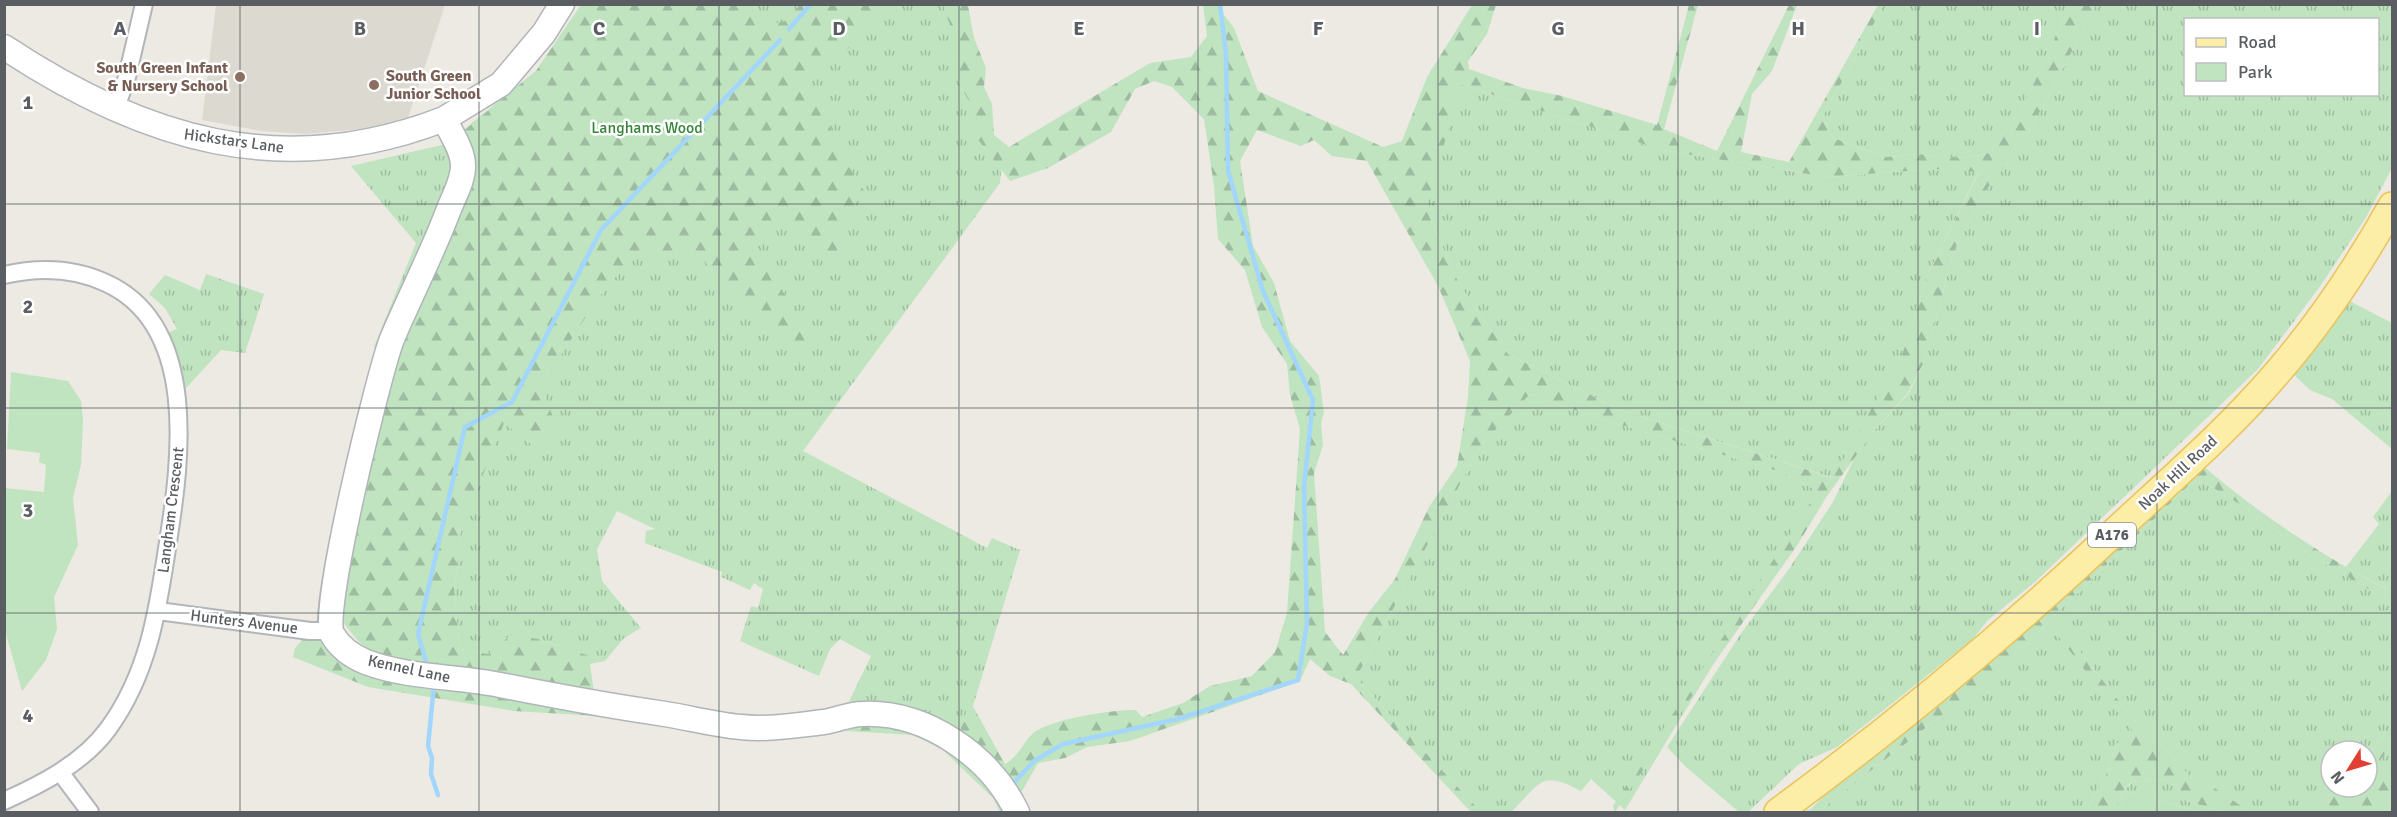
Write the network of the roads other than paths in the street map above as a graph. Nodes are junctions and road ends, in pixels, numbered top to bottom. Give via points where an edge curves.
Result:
1 (144, 4) edge
2 (562, 4) edge
3 (4, 47) edge
4 (115, 110) junction
5 (444, 119) junction
6 (2392, 206) edge
7 (4, 275) edge
8 (158, 611) junction
9 (329, 631) junction
10 (60, 772) junction
11 (4, 801) edge
12 (90, 813) edge
13 (1017, 813) edge
14 (1778, 813) edge

1 - 4 street
2 - 5 street via 501,84
3 - 4 street, Hickstars Lane via 70,89
4 - 5 street, Hickstars Lane via 200,139 287,149 381,139
5 - 9 street via 460,151 463,167 438,238 390,343 356,478 330,606
6 - 14 main road, Noak Hill Road / A176 via 2332,303 2277,374 2218,436 2038,604 1950,680
7 - 8 street, Langham Crescent via 41,269 89,275 137,303 161,336 172,370 179,435 173,512
8 - 9 street, Hunters Avenue
8 - 10 street, Langham Crescent via 146,658 123,706 107,731
9 - 13 street, Kennel Lane via 345,651 368,663 738,727 766,729 861,713 916,723 949,738 984,766
10 - 11 street, Langham Crescent
10 - 12 street

